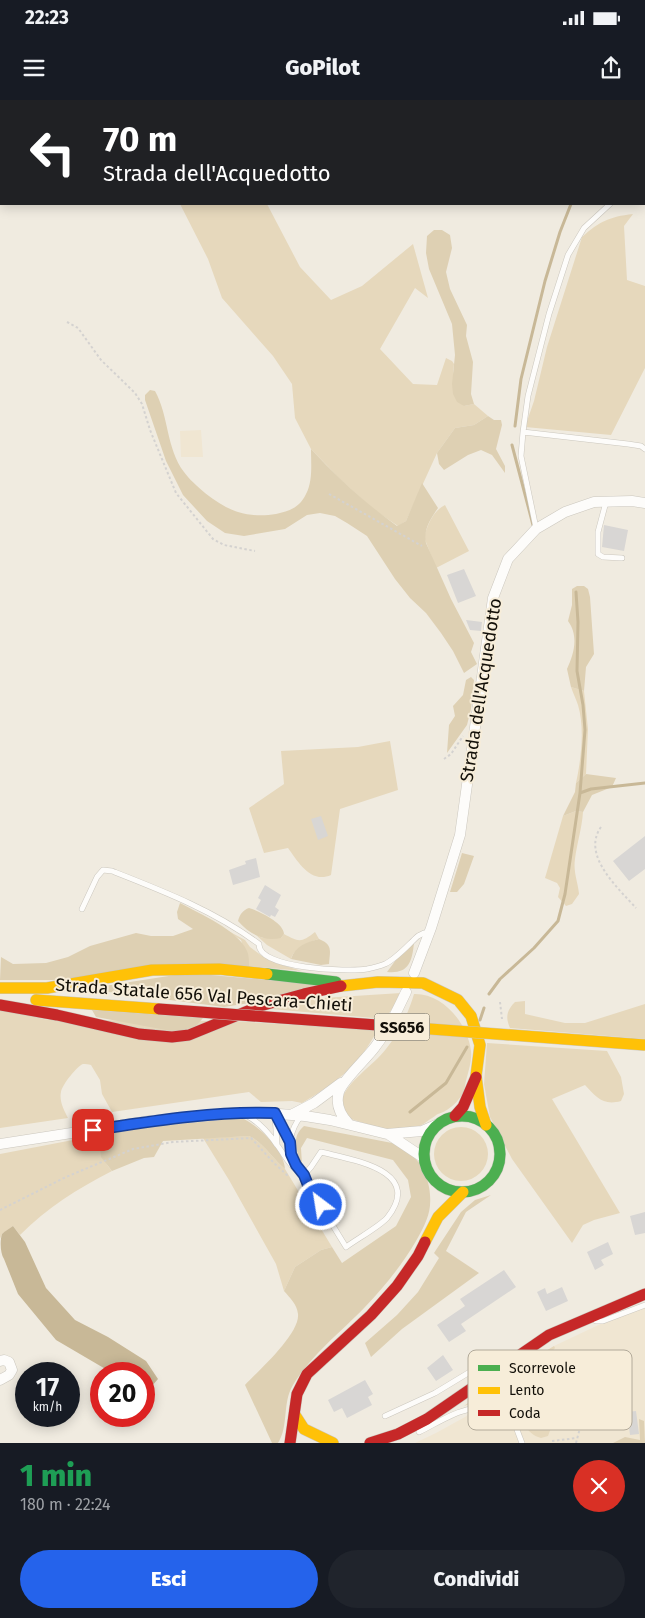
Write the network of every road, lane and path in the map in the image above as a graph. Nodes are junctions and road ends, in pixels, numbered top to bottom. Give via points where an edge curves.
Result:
1 (609, 205) edge
2 (67, 322) dead end
3 (523, 432) junction
4 (645, 449) edge
5 (329, 494) dead end
6 (606, 502) junction
7 (645, 503) edge
8 (536, 529) junction
9 (422, 546) dead end
10 (255, 551) dead end
11 (622, 558) dead end
12 (474, 728) junction
13 (444, 759) dead end
14 (601, 827) dead end
15 (636, 908) dead end
16 (82, 909) dead end
17 (429, 933) junction
18 (414, 973) dead end
19 (352, 984) junction
20 (0, 988) edge
21 (406, 992) dead end
22 (0, 998) edge
23 (0, 1005) edge
24 (645, 1045) edge
25 (476, 1076) junction
26 (348, 1078) junction
27 (242, 1113) junction
28 (275, 1113) junction
29 (296, 1115) junction
30 (455, 1116) junction
31 (349, 1124) junction
32 (438, 1124) junction
33 (486, 1125) junction
34 (387, 1134) junction
35 (290, 1142) junction
36 (0, 1144) edge
37 (277, 1144) junction
38 (424, 1158) junction
39 (304, 1175) junction
40 (435, 1182) junction
41 (462, 1192) junction
42 (0, 1210) edge
43 (438, 1217) junction
44 (645, 1294) edge
45 (645, 1305) edge
46 (578, 1321) junction
47 (527, 1350) edge
48 (0, 1361) edge
49 (468, 1373) edge
50 (0, 1380) edge
51 (468, 1391) edge
52 (468, 1409) edge
53 (295, 1414) junction
54 (385, 1416) dead end
55 (304, 1429) junction
56 (517, 1430) edge
57 (579, 1430) edge
58 (398, 1434) junction
59 (577, 1438) junction
60 (552, 1440) dead end
61 (292, 1441) edge
62 (305, 1443) edge
63 (333, 1443) edge
64 (370, 1443) edge
65 (522, 1443) edge
66 (576, 1443) edge

1 - 3 lane via 584,228 568,255 528,396
2 - 10 path via 78,328 101,360 136,393 162,462 182,501 213,538 224,545
3 - 4 lane via 628,444
3 - 8 lane via 521,456
5 - 9 path
6 - 7 street, Strada dell'Acquedotto
6 - 8 street, Strada dell'Acquedotto via 594,502 565,512
6 - 11 lane via 598,532 598,554
8 - 12 street, Strada dell'Acquedotto via 508,559 493,598
12 - 13 path via 467,730
12 - 17 street, Strada dell'Acquedotto via 460,835
14 - 15 path via 595,841 599,859
16 - 17 lane via 97,877 103,870 112,871 210,912 259,944 262,953 279,962 330,970 366,970 387,964 418,936
17 - 18 street, Strada dell'Acquedotto
19 - 20 main road via 201,969 152,970 47,988
19 - 23 main road via 260,1006 189,1035 172,1037 150,1037 57,1014
19 - 25 main road via 423,983 458,1000 471,1016 480,1045
21 - 26 street via 377,1044
22 - 24 main road, Strada Statale 656 Val Pescara-Chieti / SS656, bridge
25 - 30 main road via 463,1107
25 - 33 main road
26 - 29 street
26 - 31 street via 342,1084 337,1101 343,1118
27 - 28 street
27 - 36 street via 149,1122
27 - 37 lane via 265,1129
28 - 29 street
28 - 35 lane
28 - 37 lane
29 - 31 street
29 - 35 lane
30 - 32 main road
30 - 33 main road via 477,1119
31 - 34 street
32 - 34 street via 422,1131
32 - 38 main road via 424,1145
33 - 41 main road via 495,1135 499,1147 495,1172 487,1183 475,1190
34 - 38 street
35 - 39 lane via 293,1160
37 - 39 lane via 290,1166
38 - 40 main road
39 - 39 lane via 346,1247 387,1218 397,1200 398,1189 392,1177 382,1170 321,1152
39 - 42 path via 287,1175 251,1138 173,1142 133,1149
40 - 41 main road via 452,1191
40 - 43 main road
41 - 43 main road
43 - 53 main road via 418,1256 397,1286 371,1315 307,1374 297,1394
44 - 46 main road
45 - 46 lane via 603,1321
46 - 47 main road
48 - 50 street via 9,1362 12,1370 10,1375
49 - 54 lane via 435,1393
51 - 58 main road via 427,1419
52 - 58 lane via 415,1434
53 - 55 main road
53 - 61 main road
55 - 62 main road
55 - 63 main road
56 - 65 lane
57 - 59 path
58 - 64 main road
59 - 60 path
59 - 66 path

